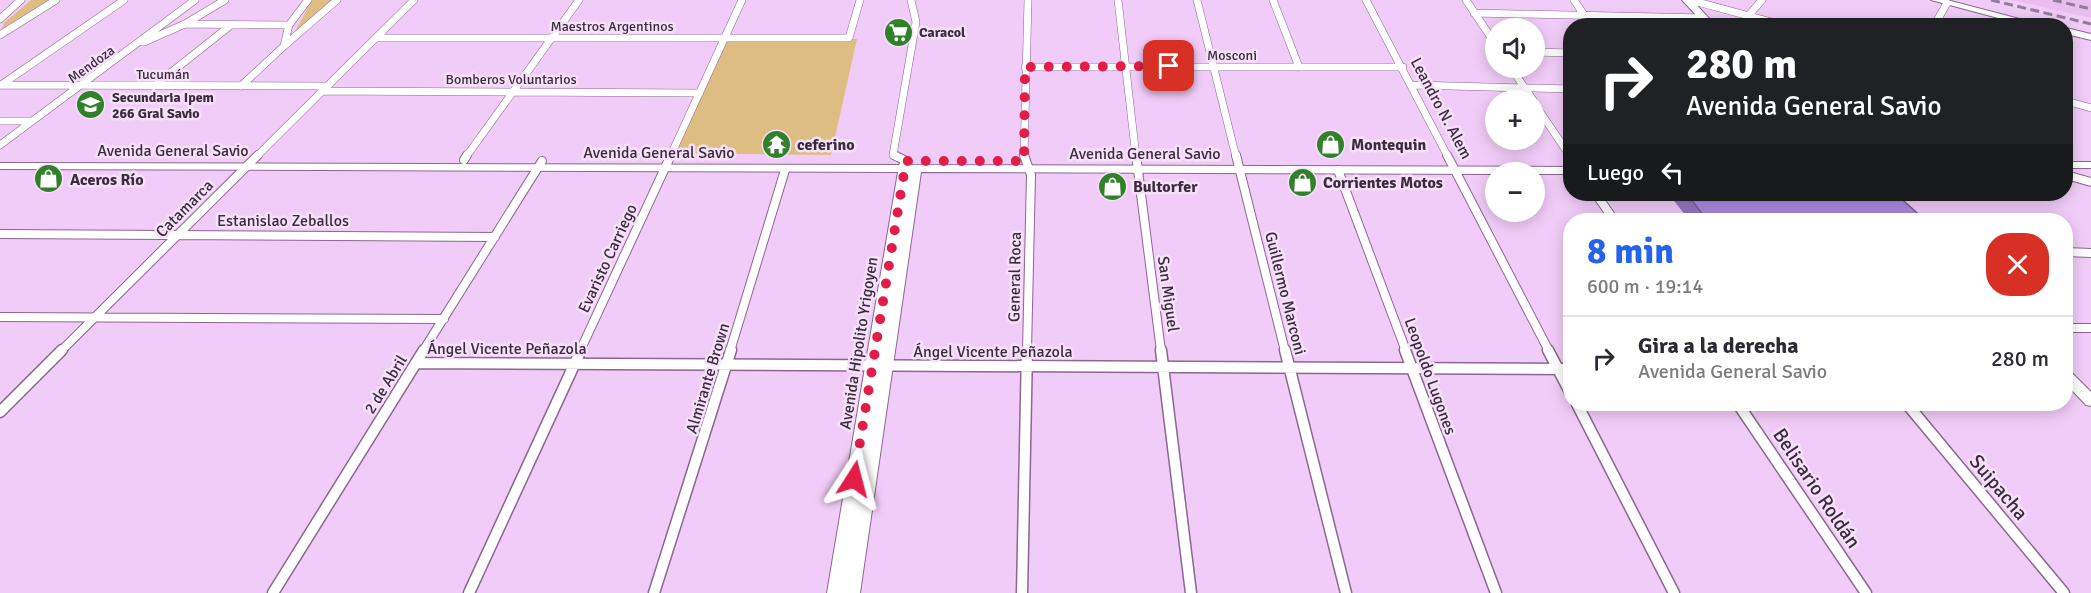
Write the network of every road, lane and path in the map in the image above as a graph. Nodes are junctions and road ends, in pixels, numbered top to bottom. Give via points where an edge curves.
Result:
1 (21, 0) edge
2 (56, 0) edge
3 (124, 0) edge
4 (195, 0) edge
5 (225, 0) edge
6 (308, 0) edge
7 (337, 0) edge
8 (414, 0) edge
9 (579, 0) edge
10 (742, 0) edge
11 (860, 0) edge
12 (911, 0) edge
13 (1028, 0) edge
14 (1118, 0) edge
15 (1197, 0) edge
16 (1274, 0) edge
17 (1366, 0) edge
18 (1466, 0) edge
19 (1574, 0) edge
20 (1688, 0) edge
21 (1762, 0) edge
22 (1936, 0) edge
23 (1947, 3) junction
24 (1474, 13) junction
25 (1584, 15) junction
26 (1749, 15) junction
27 (1704, 18) joint
28 (1759, 18) edge
29 (1939, 18) edge
30 (2009, 18) edge
31 (0, 19) edge
32 (185, 24) junction
33 (231, 25) junction
34 (290, 25) junction
35 (1485, 29) edge
36 (2073, 33) edge
37 (0, 35) edge
38 (2091, 37) edge
39 (376, 38) junction
40 (552, 38) junction
41 (725, 38) junction
42 (136, 45) junction
43 (284, 46) junction
44 (1545, 52) edge
45 (1563, 53) edge
46 (1213, 66) junction
47 (1025, 67) junction
48 (1125, 67) junction
49 (1299, 67) junction
50 (1403, 67) junction
51 (1518, 78) edge
52 (0, 85) edge
53 (1412, 85) junction
54 (81, 86) junction
55 (154, 86) junction
56 (241, 86) junction
57 (324, 88) junction
58 (1524, 88) junction
59 (1563, 89) edge
60 (515, 91) junction
61 (700, 93) junction
62 (2073, 103) edge
63 (2091, 108) edge
64 (1545, 118) edge
65 (0, 121) edge
66 (32, 121) junction
67 (0, 145) edge
68 (1563, 146) edge
69 (0, 158) edge
70 (464, 160) junction
71 (250, 163) junction
72 (1563, 163) edge
73 (540, 164) junction
74 (667, 165) junction
75 (1027, 165) junction
76 (1136, 165) junction
77 (2073, 165) edge
78 (2091, 165) edge
79 (0, 166) edge
80 (909, 166) junction
81 (1238, 166) junction
82 (1454, 166) junction
83 (785, 170) junction
84 (1338, 170) junction
85 (1563, 171) edge
86 (2091, 172) edge
87 (2073, 173) edge
88 (2073, 176) edge
89 (2091, 182) edge
90 (0, 234) edge
91 (179, 234) junction
92 (495, 237) junction
93 (2073, 252) edge
94 (2091, 253) edge
95 (0, 317) edge
96 (98, 317) junction
97 (444, 319) junction
98 (2073, 328) edge
99 (2091, 328) edge
100 (416, 363) junction
101 (575, 364) junction
102 (727, 365) junction
103 (879, 365) junction
104 (1027, 366) junction
105 (1164, 367) junction
106 (1289, 367) junction
107 (1412, 368) junction
108 (1558, 369) junction
109 (1563, 369) edge
110 (1563, 379) edge
111 (2073, 382) edge
112 (2085, 391) edge
113 (2091, 401) edge
114 (5, 402) edge
115 (1580, 411) edge
116 (1743, 411) edge
117 (1912, 411) edge
118 (0, 412) edge
119 (273, 593) edge
120 (469, 593) edge
121 (654, 593) edge
122 (836, 593) edge
123 (851, 593) edge
124 (1022, 593) edge
125 (1191, 593) edge
126 (1346, 593) edge
127 (1496, 593) edge
128 (1674, 593) edge
129 (1866, 593) edge
130 (2064, 593) edge

1 - 31 street
2 - 37 street
3 - 52 street
4 - 42 street, Mendoza
5 - 32 street
6 - 34 street
7 - 43 street
8 - 39 street, Catamarca
9 - 40 street
10 - 41 street, Evaristo Carriego
11 - 41 street, Maestros Argentinos via 849,38
12 - 80 street via 916,22 893,155
13 - 47 street, General Roca
14 - 48 street, San Miguel
15 - 46 street, Guillermo Marconi
16 - 49 street
17 - 50 street, Leandro N. Alem
18 - 24 street
19 - 25 street
20 - 26 street
20 - 27 main road
21 - 26 street
22 - 23 main road
23 - 29 street
23 - 30 main road
24 - 25 street
24 - 35 street
25 - 27 street
26 - 28 street
32 - 33 street
32 - 42 street
33 - 34 street
33 - 55 street
34 - 43 street
36 - 38 main road
39 - 40 street, Maestros Argentinos
39 - 57 street, Catamarca
40 - 41 street, Maestros Argentinos
40 - 60 street
41 - 61 street, Evaristo Carriego
42 - 54 street, Mendoza
43 - 56 street
44 - 45 street
46 - 48 street, Mosconi
46 - 49 street, Mosconi
46 - 81 street, Guillermo Marconi
47 - 48 street, Mosconi
47 - 75 street, General Roca
48 - 76 street, San Miguel
49 - 50 street, Mosconi
50 - 53 street, Leandro N. Alem
51 - 58 street
52 - 54 street, Tucumán
53 - 58 street
53 - 82 street, Leandro N. Alem
54 - 55 street, Tucumán
54 - 66 street, Mendoza
55 - 56 street, Tucumán
56 - 57 street, Tucumán
57 - 60 street, Bomberos Voluntarios
57 - 71 street, Catamarca
58 - 59 street
60 - 61 street, Bomberos Voluntarios
60 - 70 street
61 - 74 street, Evaristo Carriego
62 - 63 street
64 - 68 street
65 - 66 street
66 - 67 street, Mendoza
69 - 71 main road, Avenida General Savio
70 - 71 main road, Avenida General Savio
70 - 73 main road, Avenida General Savio
71 - 73 main road, Avenida General Savio
71 - 79 main road, Avenida General Savio
71 - 91 street, Catamarca
72 - 82 main road, Avenida General Savio
73 - 74 main road, Avenida General Savio
73 - 92 street, 2 de Abril
74 - 80 main road, Avenida General Savio
74 - 83 main road, Avenida General Savio
74 - 101 street, Evaristo Carriego
75 - 76 main road, Avenida General Savio
75 - 80 main road, Avenida General Savio
75 - 104 street, General Roca
76 - 81 main road, Avenida General Savio
76 - 105 street, San Miguel
77 - 78 main road
80 - 83 main road, Avenida General Savio
80 - 103 main road, Avenida Hipolito Yrigoyen
81 - 82 main road, Avenida General Savio
81 - 84 main road, Avenida General Savio
81 - 106 street, Guillermo Marconi
82 - 84 main road, Avenida General Savio
82 - 85 main road, Avenida General Savio
82 - 108 street, Leandro N. Alem
83 - 102 street, Almirante Brown
84 - 107 street, Leopoldo Lugones
86 - 87 main road
88 - 89 main road
90 - 91 street, Estanislao Zeballos
91 - 92 street, Estanislao Zeballos
91 - 96 street, Catamarca
92 - 97 street, 2 de Abril
93 - 94 street
95 - 96 street, Ángel Vicente Peñazola
96 - 97 street, Ángel Vicente Peñazola
96 - 114 street, Catamarca
97 - 100 street, 2 de Abril
98 - 99 street
100 - 101 street, Ángel Vicente Peñazola
100 - 119 street, 2 de Abril
101 - 102 street, Ángel Vicente Peñazola
101 - 120 street, Evaristo Carriego
102 - 103 street, Ángel Vicente Peñazola
102 - 121 street, Almirante Brown
103 - 104 street, Ángel Vicente Peñazola
103 - 122 main road, Avenida Hipolito Yrigoyen
103 - 123 main road, Avenida Hipolito Yrigoyen
104 - 105 street, Ángel Vicente Peñazola
104 - 124 street, General Roca
105 - 106 street, Ángel Vicente Peñazola
105 - 125 street, San Miguel
106 - 107 street, Ángel Vicente Peñazola
106 - 126 street, Guillermo Marconi
107 - 108 street, Ángel Vicente Peñazola
107 - 127 street, Leopoldo Lugones
108 - 109 street, Ángel Vicente Peñazola
108 - 110 street, Leandro N. Alem
111 - 112 main road
112 - 113 main road
114 - 118 street, Catamarca
115 - 128 street
116 - 129 street, Belisario Roldán
117 - 130 street, Suipacha

